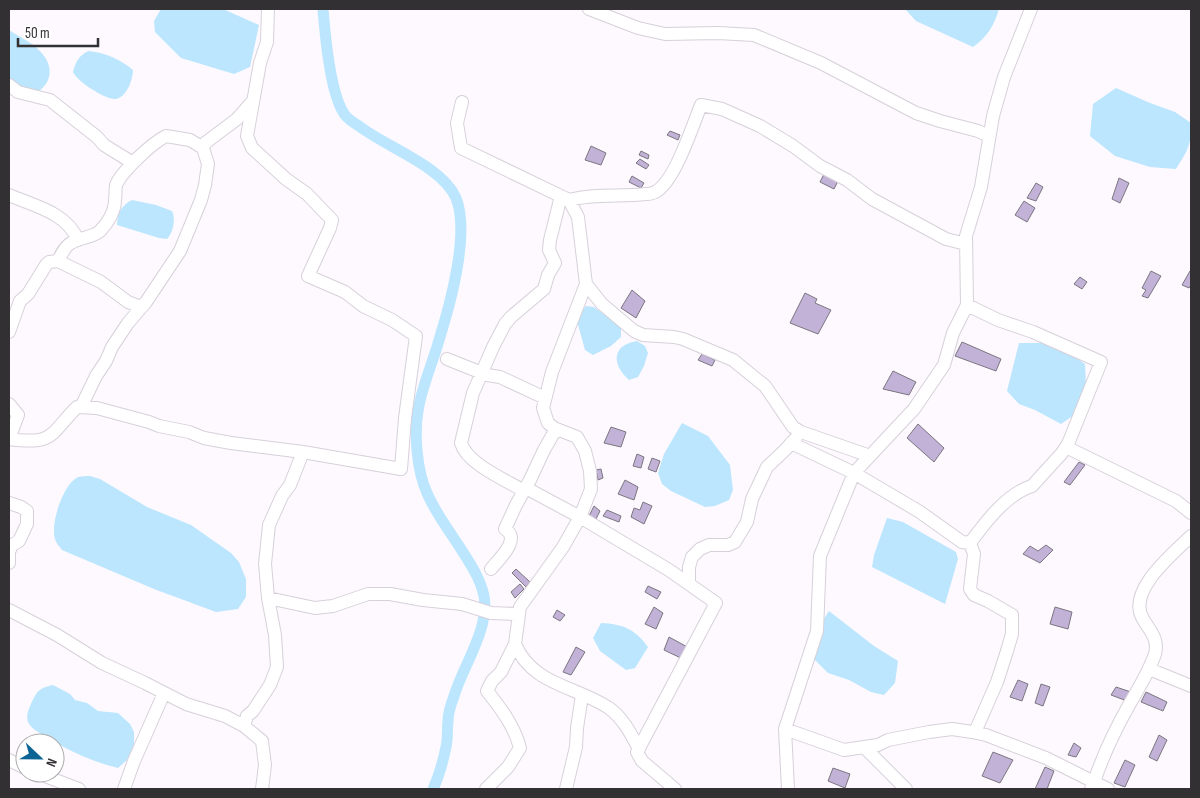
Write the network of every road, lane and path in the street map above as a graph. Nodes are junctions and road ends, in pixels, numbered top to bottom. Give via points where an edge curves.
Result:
1 (268, 9) edge
2 (589, 9) edge
3 (1032, 9) edge
4 (9, 85) edge
5 (252, 102) junction
6 (462, 102) dead end
7 (989, 136) junction
8 (203, 148) junction
9 (133, 163) junction
10 (9, 195) edge
11 (565, 198) junction
12 (78, 240) junction
13 (966, 244) junction
14 (58, 261) junction
15 (586, 284) junction
16 (967, 305) junction
17 (141, 307) junction
18 (9, 332) edge
19 (446, 359) dead end
20 (482, 373) junction
21 (545, 398) junction
22 (9, 404) edge
23 (81, 407) junction
24 (556, 429) junction
25 (801, 432) junction
26 (9, 439) edge
27 (791, 444) junction
28 (1066, 447) junction
29 (303, 452) junction
30 (870, 456) junction
31 (854, 473) junction
32 (525, 490) junction
33 (9, 503) edge
34 (1191, 513) edge
35 (580, 517) junction
36 (1191, 536) edge
37 (970, 543) junction
38 (9, 563) edge
39 (491, 569) dead end
40 (689, 584) junction
41 (268, 598) junction
42 (9, 610) edge
43 (518, 614) junction
44 (515, 644) junction
45 (1148, 669) junction
46 (1191, 686) edge
47 (164, 693) junction
48 (582, 695) junction
49 (244, 726) junction
50 (785, 729) junction
51 (975, 732) junction
52 (864, 747) junction
53 (639, 749) junction
54 (63, 783) edge
55 (1093, 786) edge
56 (79, 789) edge
57 (124, 789) edge
58 (262, 789) edge
59 (486, 789) edge
60 (566, 789) edge
61 (675, 789) edge
62 (788, 789) edge
63 (906, 789) edge
64 (1108, 789) edge

1 - 5 street via 267,42
2 - 7 street via 638,28 665,34 754,35 821,63 916,113
3 - 7 street via 1004,77
4 - 9 street via 18,92 50,100 104,145
5 - 8 street
5 - 29 street via 247,136 252,148 307,194 332,220 308,276 345,292 416,336 401,469
6 - 11 street via 458,123 462,148
7 - 13 street
8 - 9 street via 190,140 166,136
8 - 17 street via 208,170 195,214 174,261
9 - 12 street via 116,185 114,209 109,220 99,231
10 - 12 street via 46,209 69,226
11 - 13 street via 656,192 668,180 682,154 701,105 722,109 760,126 872,199 946,239
11 - 15 street via 578,217
11 - 20 street via 550,240 549,250 555,263 544,289 505,324
12 - 14 street via 71,243
13 - 16 street
14 - 17 street via 102,282 128,302
14 - 18 street via 46,265 20,301
15 - 21 street
15 - 25 street via 602,304 634,331 683,339 732,360 765,386
16 - 28 street via 1101,362
16 - 30 street via 953,333 944,365 914,409
17 - 23 street via 112,347
19 - 20 street
20 - 21 street
20 - 32 street via 464,428 463,449 474,461
21 - 24 street via 544,415
22 - 26 street via 18,415
23 - 26 street via 77,407 48,437 32,442
23 - 29 street via 97,408 204,438
24 - 32 street
24 - 35 street via 577,437 589,463 591,489
25 - 27 street
25 - 30 street
27 - 31 street
27 - 40 street via 767,467 735,542 728,546 709,544 692,557
28 - 34 street via 1176,501
28 - 37 street via 1032,486 1025,488 980,528
29 - 41 street via 269,525 265,564
30 - 31 street
31 - 37 street via 920,512 962,542
31 - 50 street via 820,556 817,630
32 - 35 street
32 - 39 street via 504,529 511,537 509,545
33 - 38 street via 27,511 27,524 19,542 12,545
35 - 40 street
35 - 43 street via 564,547 524,600
36 - 45 street via 1152,577 1139,598 1141,617 1157,644
37 - 51 street via 974,554 970,589 974,595 1012,615 1012,634 1007,651
40 - 53 street via 716,603
41 - 43 street via 315,608 333,606 368,594 390,594 462,604 491,613
41 - 49 street via 277,667
42 - 47 street via 102,663
43 - 44 street
44 - 48 street via 528,666
44 - 59 street via 501,672 486,691 505,714 520,748 508,767
45 - 46 street
45 - 55 street via 1102,759
47 - 49 street
47 - 57 street
48 - 53 street via 617,714
48 - 60 street via 576,746
49 - 58 street via 262,742 265,765
50 - 52 street via 844,750
50 - 62 street
51 - 52 street via 944,730
51 - 55 street via 1046,758
52 - 63 street
53 - 61 street via 642,761
54 - 56 street
55 - 64 street

